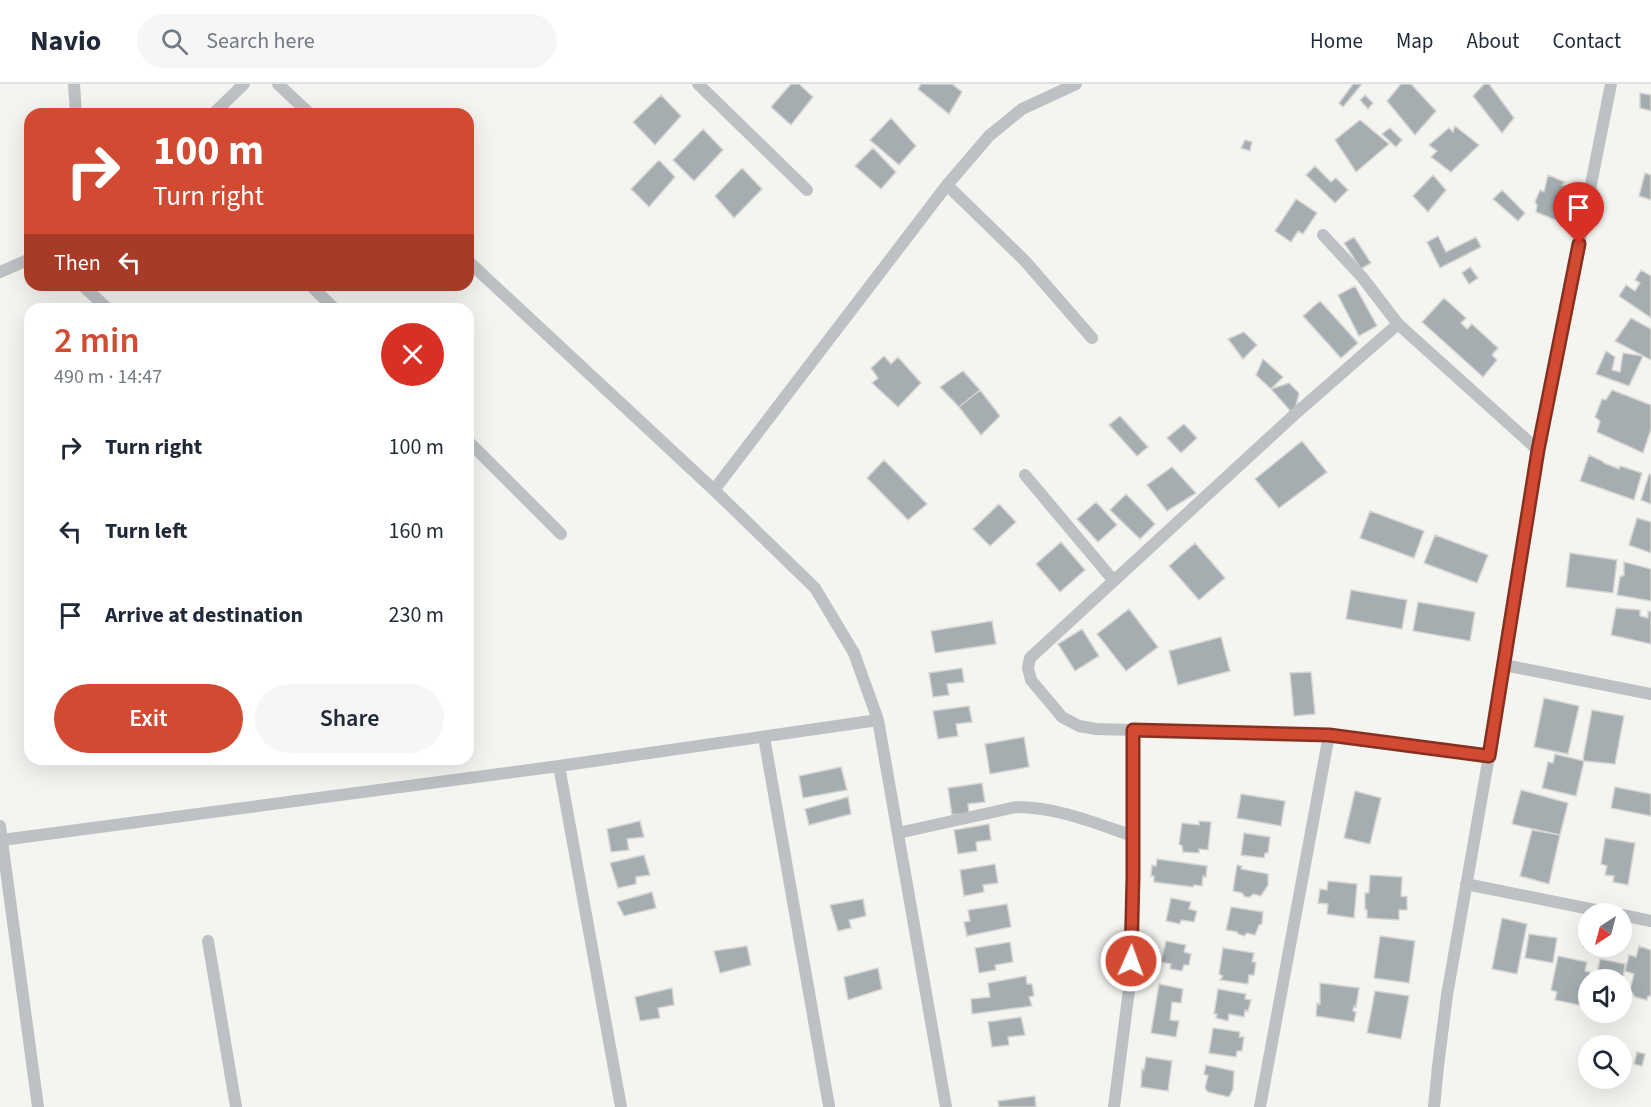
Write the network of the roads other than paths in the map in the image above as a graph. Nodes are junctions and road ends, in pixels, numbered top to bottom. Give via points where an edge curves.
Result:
1 (74, 84) edge
2 (244, 84) edge
3 (278, 84) edge
4 (698, 84) edge
5 (1076, 84) edge
6 (1611, 84) edge
7 (76, 108) edge
8 (219, 108) edge
9 (304, 108) edge
10 (947, 185) junction
11 (807, 190) dead end
12 (1323, 235) dead end
13 (24, 262) edge
14 (474, 267) edge
15 (0, 272) edge
16 (88, 291) edge
17 (316, 291) edge
18 (102, 303) edge
19 (328, 303) edge
20 (1398, 324) junction
21 (1092, 338) dead end
22 (474, 447) edge
23 (1538, 450) junction
24 (1025, 475) dead end
25 (714, 490) junction
26 (561, 534) dead end
27 (1114, 581) junction
28 (1504, 665) junction
29 (1651, 694) edge
30 (878, 720) junction
31 (1133, 730) junction
32 (1329, 735) junction
33 (764, 737) junction
34 (1489, 756) junction
35 (559, 766) junction
36 (0, 826) edge
37 (898, 833) junction
38 (1133, 836) junction
39 (2, 840) junction
40 (1466, 884) junction
41 (1578, 907) edge
42 (1632, 917) edge
43 (1651, 921) edge
44 (208, 940) dead end
45 (829, 1106) edge
46 (38, 1107) edge
47 (236, 1107) edge
48 (621, 1107) edge
49 (946, 1107) edge
50 (1114, 1107) edge
51 (1260, 1107) edge
52 (1434, 1107) edge

1 - 7 street
2 - 8 street
3 - 9 street
4 - 11 street
5 - 10 street via 1022,109 989,136
6 - 23 street
10 - 21 street via 1025,261
10 - 25 street
12 - 20 street
13 - 15 street
14 - 25 street
16 - 18 street
17 - 19 street
20 - 23 street
20 - 27 street
22 - 26 street
23 - 28 street
24 - 27 street
25 - 30 street via 815,588 854,653
27 - 31 street via 1030,658 1028,668 1031,680 1062,717 1079,726
28 - 29 street
28 - 34 street
30 - 33 street
30 - 37 street
31 - 32 street
31 - 38 street
32 - 34 street
32 - 51 street
33 - 35 street
33 - 45 street
34 - 40 street
35 - 39 street
35 - 48 street
36 - 39 street
37 - 38 street via 1016,807 1035,807
37 - 49 street
38 - 50 street via 1130,982
39 - 46 street
40 - 41 street
40 - 52 street via 1447,995
42 - 43 street
44 - 47 street

